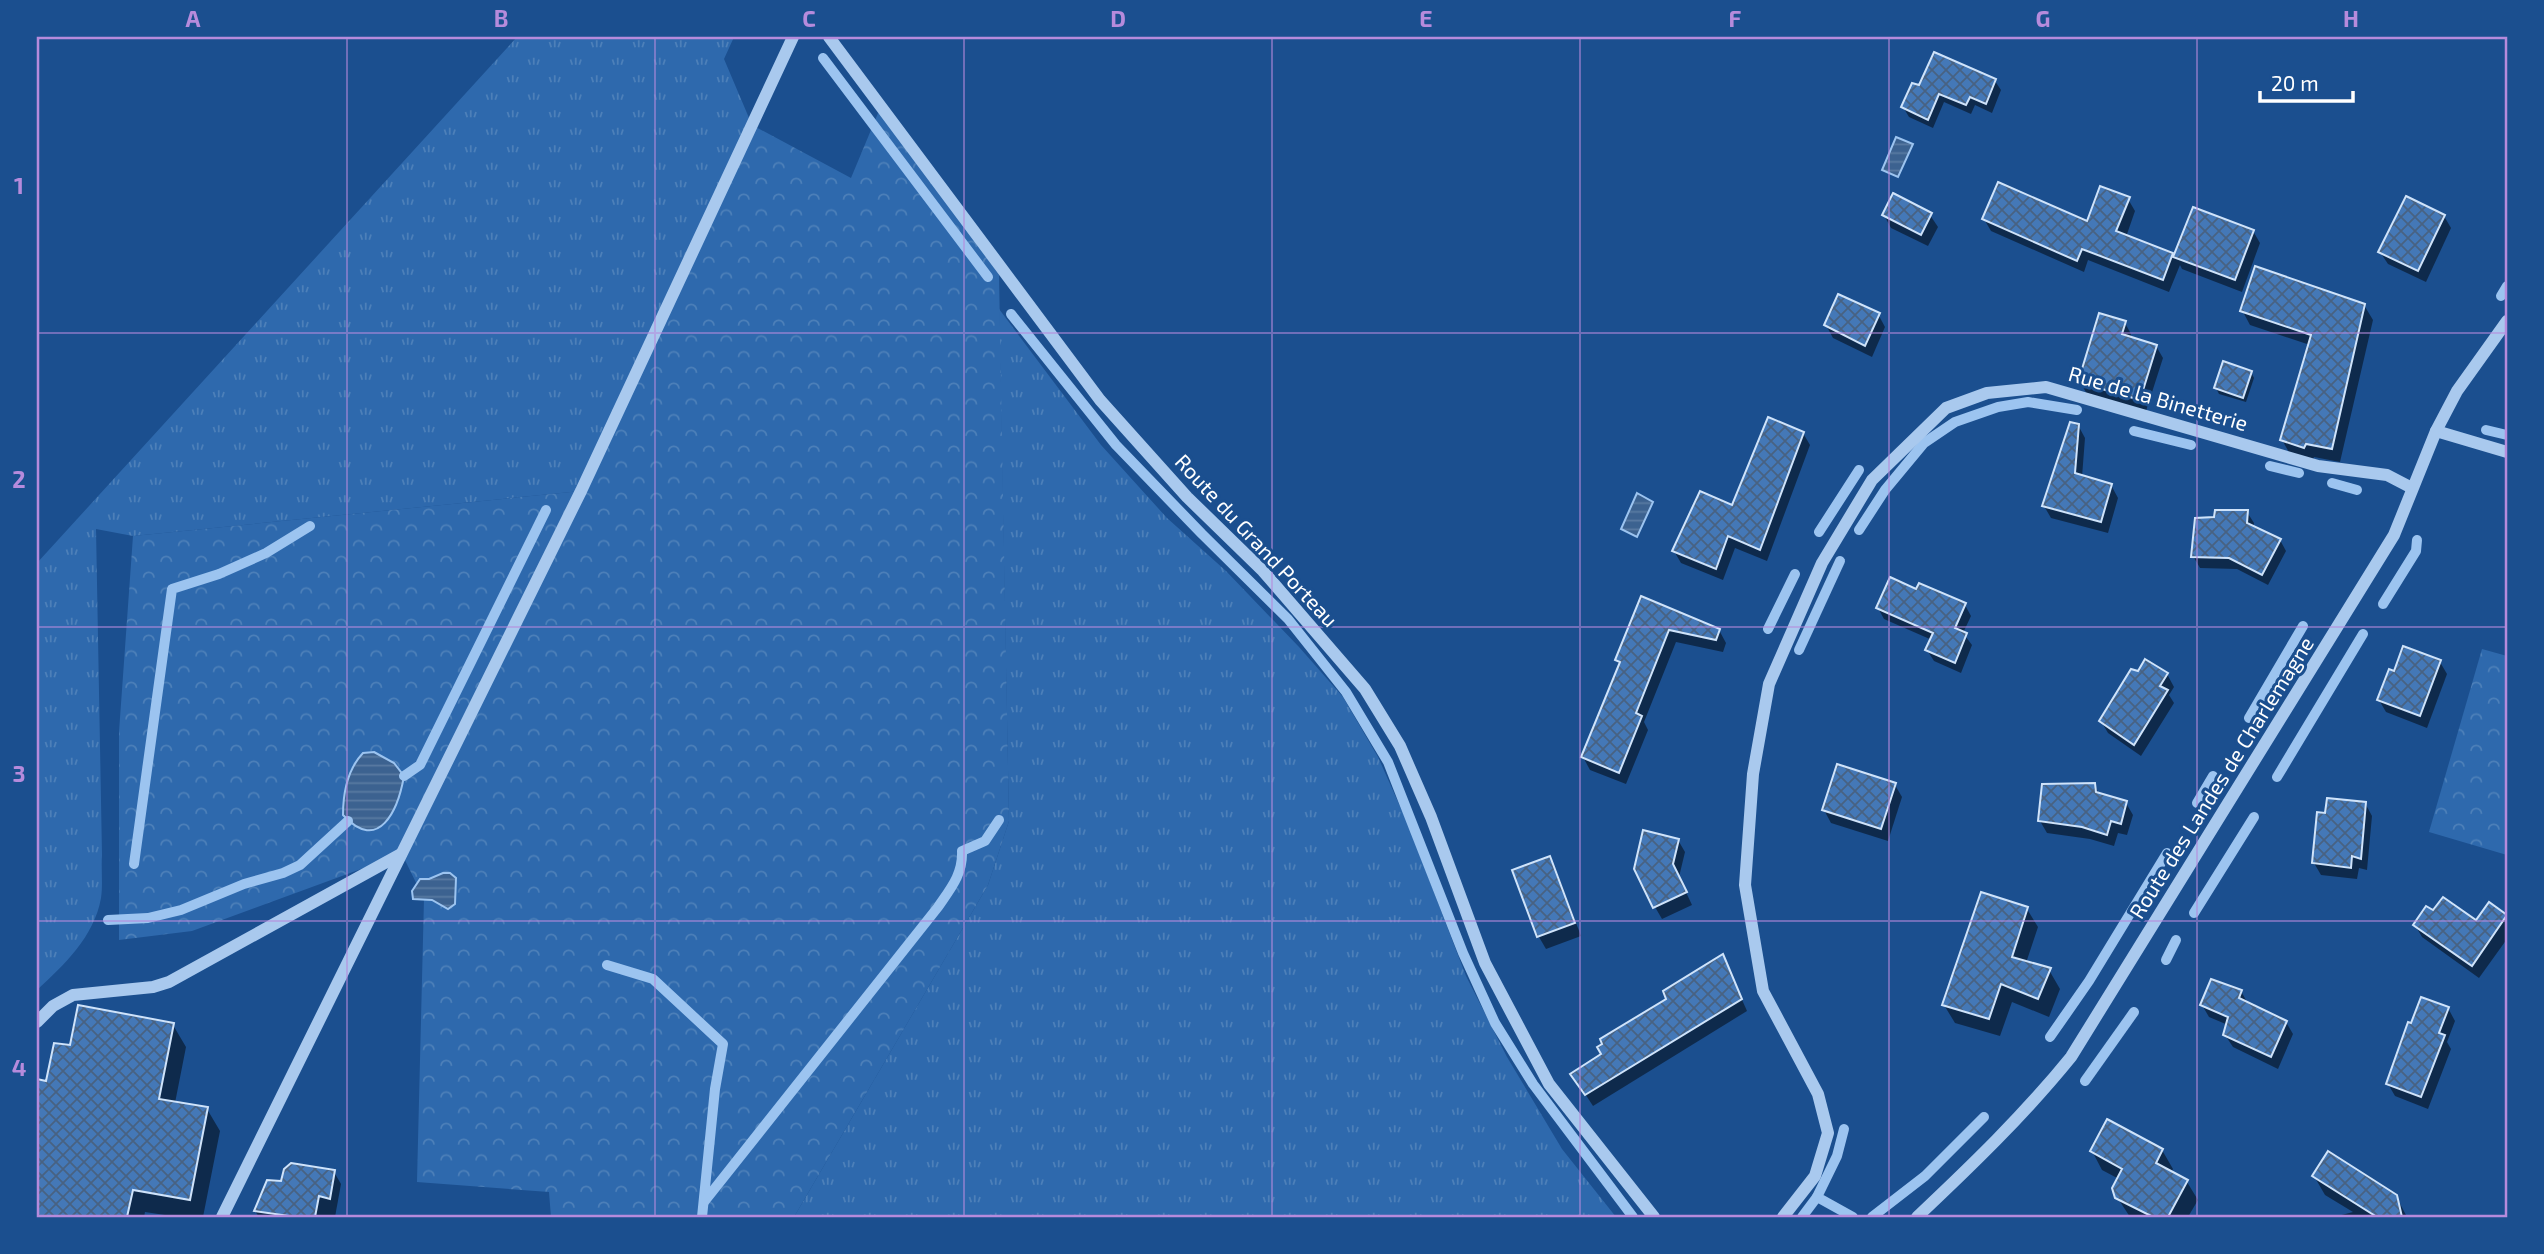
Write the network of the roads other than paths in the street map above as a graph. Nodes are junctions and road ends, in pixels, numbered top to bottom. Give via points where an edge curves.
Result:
1 (793, 37) edge
2 (829, 37) edge
3 (2507, 321) edge
4 (2436, 430) junction
5 (2507, 452) edge
6 (2412, 488) junction
7 (402, 854) junction
8 (37, 1022) edge
9 (222, 1217) edge
10 (1654, 1217) edge
11 (1783, 1217) edge
12 (1917, 1217) edge

1 - 7 street via 581,491
2 - 10 street, Route du Grand Porteau via 1100,400 1187,497 1264,571 1365,689 1400,746 1485,963 1549,1084
3 - 4 street, Route des Landes de Charlemagne via 2457,391
4 - 5 street
4 - 6 street, Route des Landes de Charlemagne
6 - 11 street, Rue de la Binetterie via 2387,475 2318,466 2046,387 1987,393 1946,408 1872,480 1822,564 1769,684 1753,774 1745,885 1763,991 1818,1094 1828,1133 1815,1176
6 - 12 street, Route des Landes de Charlemagne via 2394,535 2071,1057 2032,1105
7 - 8 street via 169,982 73,995
7 - 9 street

